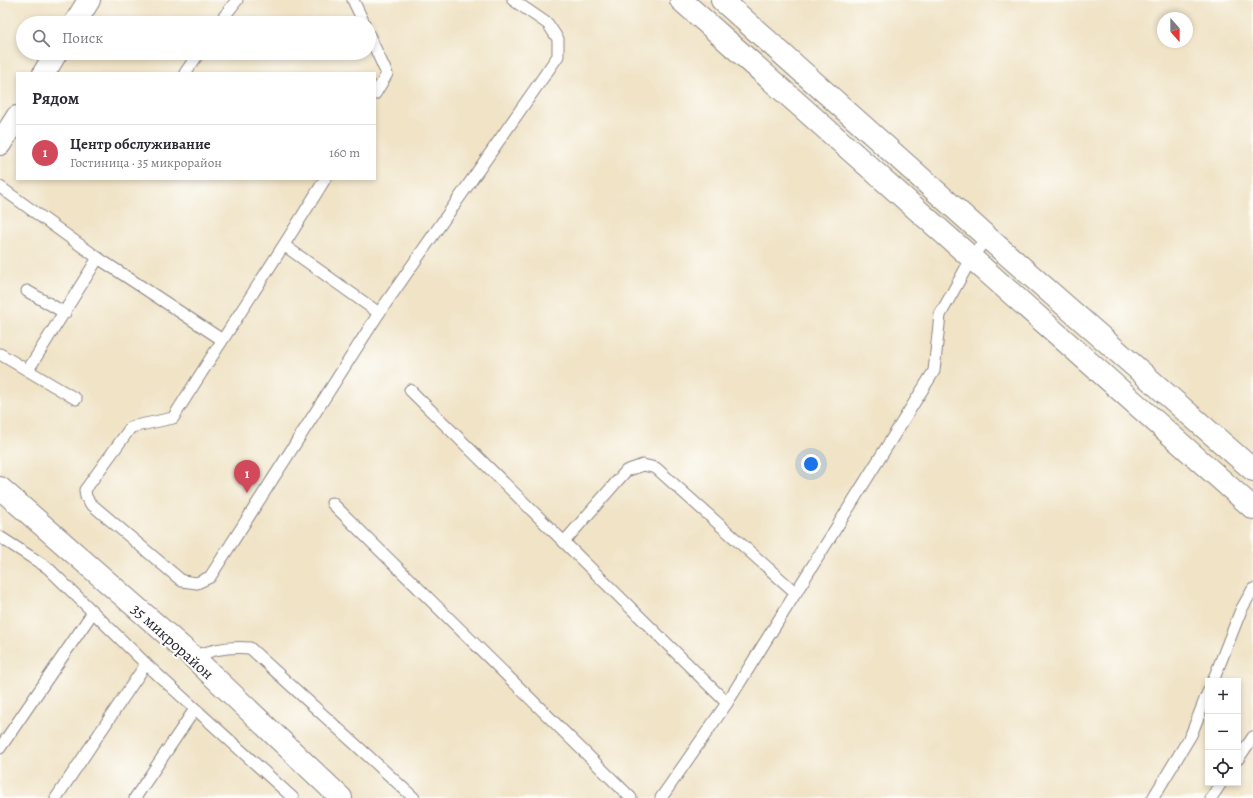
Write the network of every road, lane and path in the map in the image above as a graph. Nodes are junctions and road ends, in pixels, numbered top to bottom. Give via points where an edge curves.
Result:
1 (89, 0) edge
2 (237, 0) edge
3 (353, 0) edge
4 (513, 0) edge
5 (681, 0) edge
6 (722, 0) edge
7 (79, 16) edge
8 (224, 16) edge
9 (361, 16) edge
10 (376, 50) edge
11 (52, 60) edge
12 (193, 60) edge
13 (45, 72) edge
14 (186, 72) edge
15 (376, 92) edge
16 (16, 119) edge
17 (0, 144) edge
18 (324, 180) edge
19 (0, 187) edge
20 (987, 237) junction
21 (285, 246) junction
22 (98, 258) junction
23 (971, 259) junction
24 (27, 291) dead end
25 (65, 313) junction
26 (379, 313) junction
27 (222, 339) junction
28 (0, 354) edge
29 (28, 370) junction
30 (410, 390) dead end
31 (76, 399) dead end
32 (1253, 470) edge
33 (0, 488) edge
34 (332, 504) dead end
35 (1253, 508) edge
36 (0, 537) edge
37 (564, 542) junction
38 (1253, 589) edge
39 (796, 593) junction
40 (93, 612) junction
41 (193, 657) junction
42 (146, 664) junction
43 (1213, 678) edge
44 (1205, 700) edge
45 (727, 703) junction
46 (195, 708) junction
47 (1253, 737) edge
48 (0, 748) edge
49 (1241, 755) edge
50 (1219, 786) edge
51 (56, 798) edge
52 (135, 798) edge
53 (293, 798) edge
54 (342, 798) edge
55 (414, 798) edge
56 (631, 798) edge
57 (661, 798) edge
58 (1154, 798) edge
59 (1211, 798) edge

1 - 7 main road
2 - 8 lane
3 - 9 lane
4 - 26 lane via 548,24 558,39 558,56
5 - 23 main road
6 - 20 main road
10 - 15 lane via 387,74
11 - 13 main road
12 - 14 lane
16 - 17 main road
18 - 21 lane
19 - 22 lane
20 - 23 lane
20 - 32 main road
21 - 26 lane
21 - 27 lane
22 - 25 lane
22 - 27 lane
23 - 35 main road
23 - 39 lane via 940,315 934,371
24 - 25 lane
25 - 29 lane
26 - 27 lane via 210,576 197,584 182,581 90,503 85,490 131,427 173,418
28 - 29 lane
29 - 31 lane
30 - 37 lane
33 - 41 main road, 35 микрорайон
34 - 56 lane
36 - 40 lane via 48,568
37 - 39 lane via 626,471 643,465 656,468
37 - 45 lane
38 - 43 lane via 1241,610
39 - 45 lane
40 - 42 lane
40 - 48 lane
41 - 54 main road, 35 микрорайон
41 - 55 lane via 233,646 250,648
42 - 46 lane
42 - 51 lane
44 - 58 lane via 1191,735
45 - 57 lane
46 - 52 lane
46 - 53 lane
47 - 49 lane
50 - 59 lane

